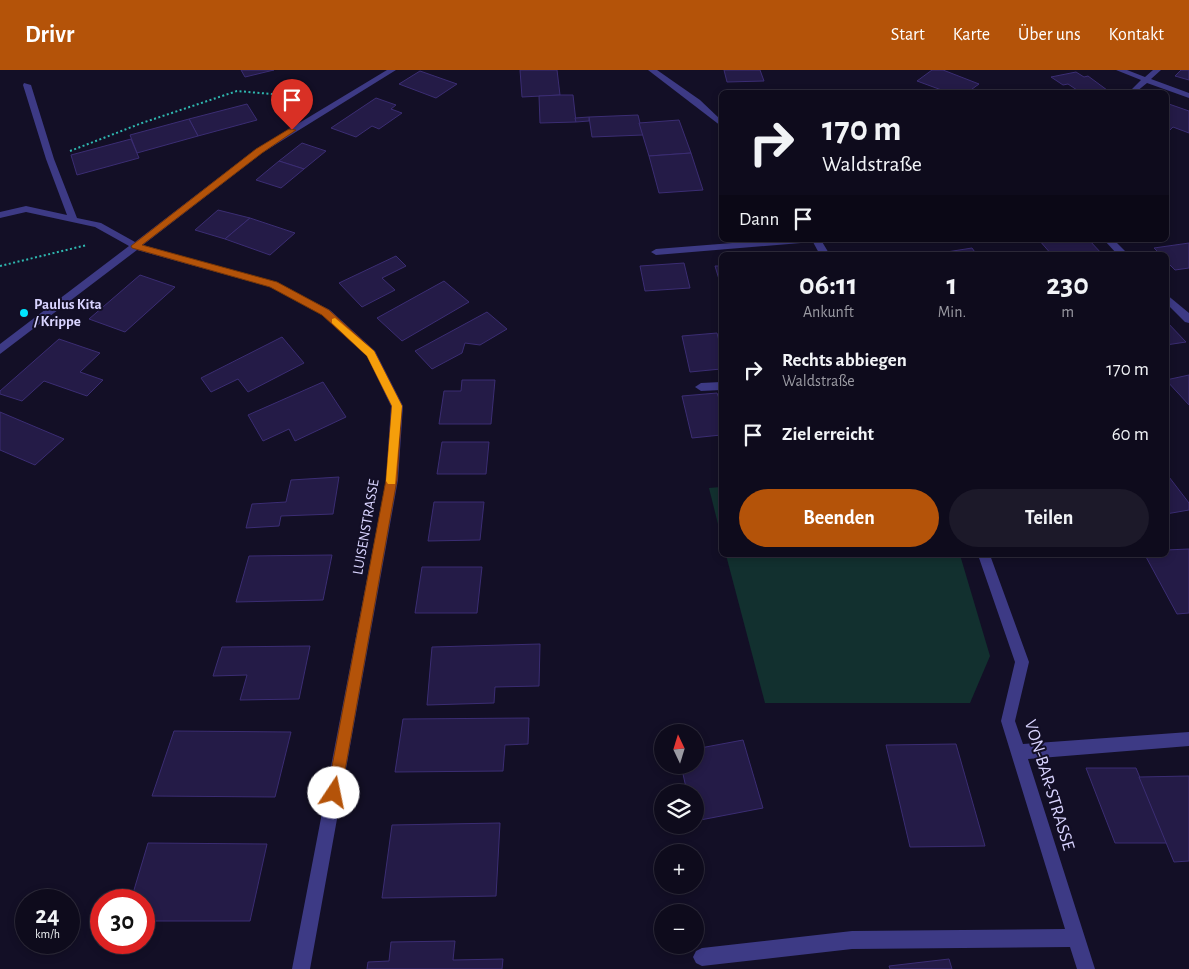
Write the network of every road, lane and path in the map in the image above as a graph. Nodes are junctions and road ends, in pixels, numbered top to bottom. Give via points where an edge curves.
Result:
1 (392, 70) edge
2 (652, 70) edge
3 (1120, 70) edge
4 (1157, 70) edge
5 (1145, 80) junction
6 (28, 85) dead end
7 (1134, 90) edge
8 (1189, 96) edge
9 (341, 100) junction
10 (719, 122) edge
11 (50, 159) junction
12 (0, 215) edge
13 (73, 219) junction
14 (785, 242) edge
15 (1111, 242) edge
16 (131, 249) junction
17 (656, 252) dead end
18 (1121, 252) edge
19 (0, 266) edge
20 (1169, 300) edge
21 (1189, 319) edge
22 (0, 350) edge
23 (719, 386) edge
24 (702, 387) dead end
25 (985, 557) edge
26 (1189, 739) edge
27 (1018, 752) junction
28 (1076, 938) junction
29 (702, 957) dead end
30 (301, 969) edge
31 (1086, 969) edge

1 - 9 street
2 - 10 street
3 - 5 street
4 - 5 street
5 - 7 street
5 - 8 street
6 - 11 street
9 - 11 path via 237,91
9 - 16 street via 259,151
11 - 13 street
12 - 13 street, LUISENSTRASSE via 26,209
13 - 16 street, LUISENSTRASSE via 98,225
14 - 17 street
15 - 18 street
16 - 19 path via 86,245
16 - 22 street
16 - 30 street, LUISENSTRASSE via 273,284 326,312 370,354 397,406 392,480
20 - 21 street
23 - 24 street
25 - 27 street, VON-BAR-STRASSE via 1022,662 1008,721
26 - 27 street
27 - 28 street, VON-BAR-STRASSE
28 - 29 street via 852,940
28 - 31 street, VON-BAR-STRASSE

